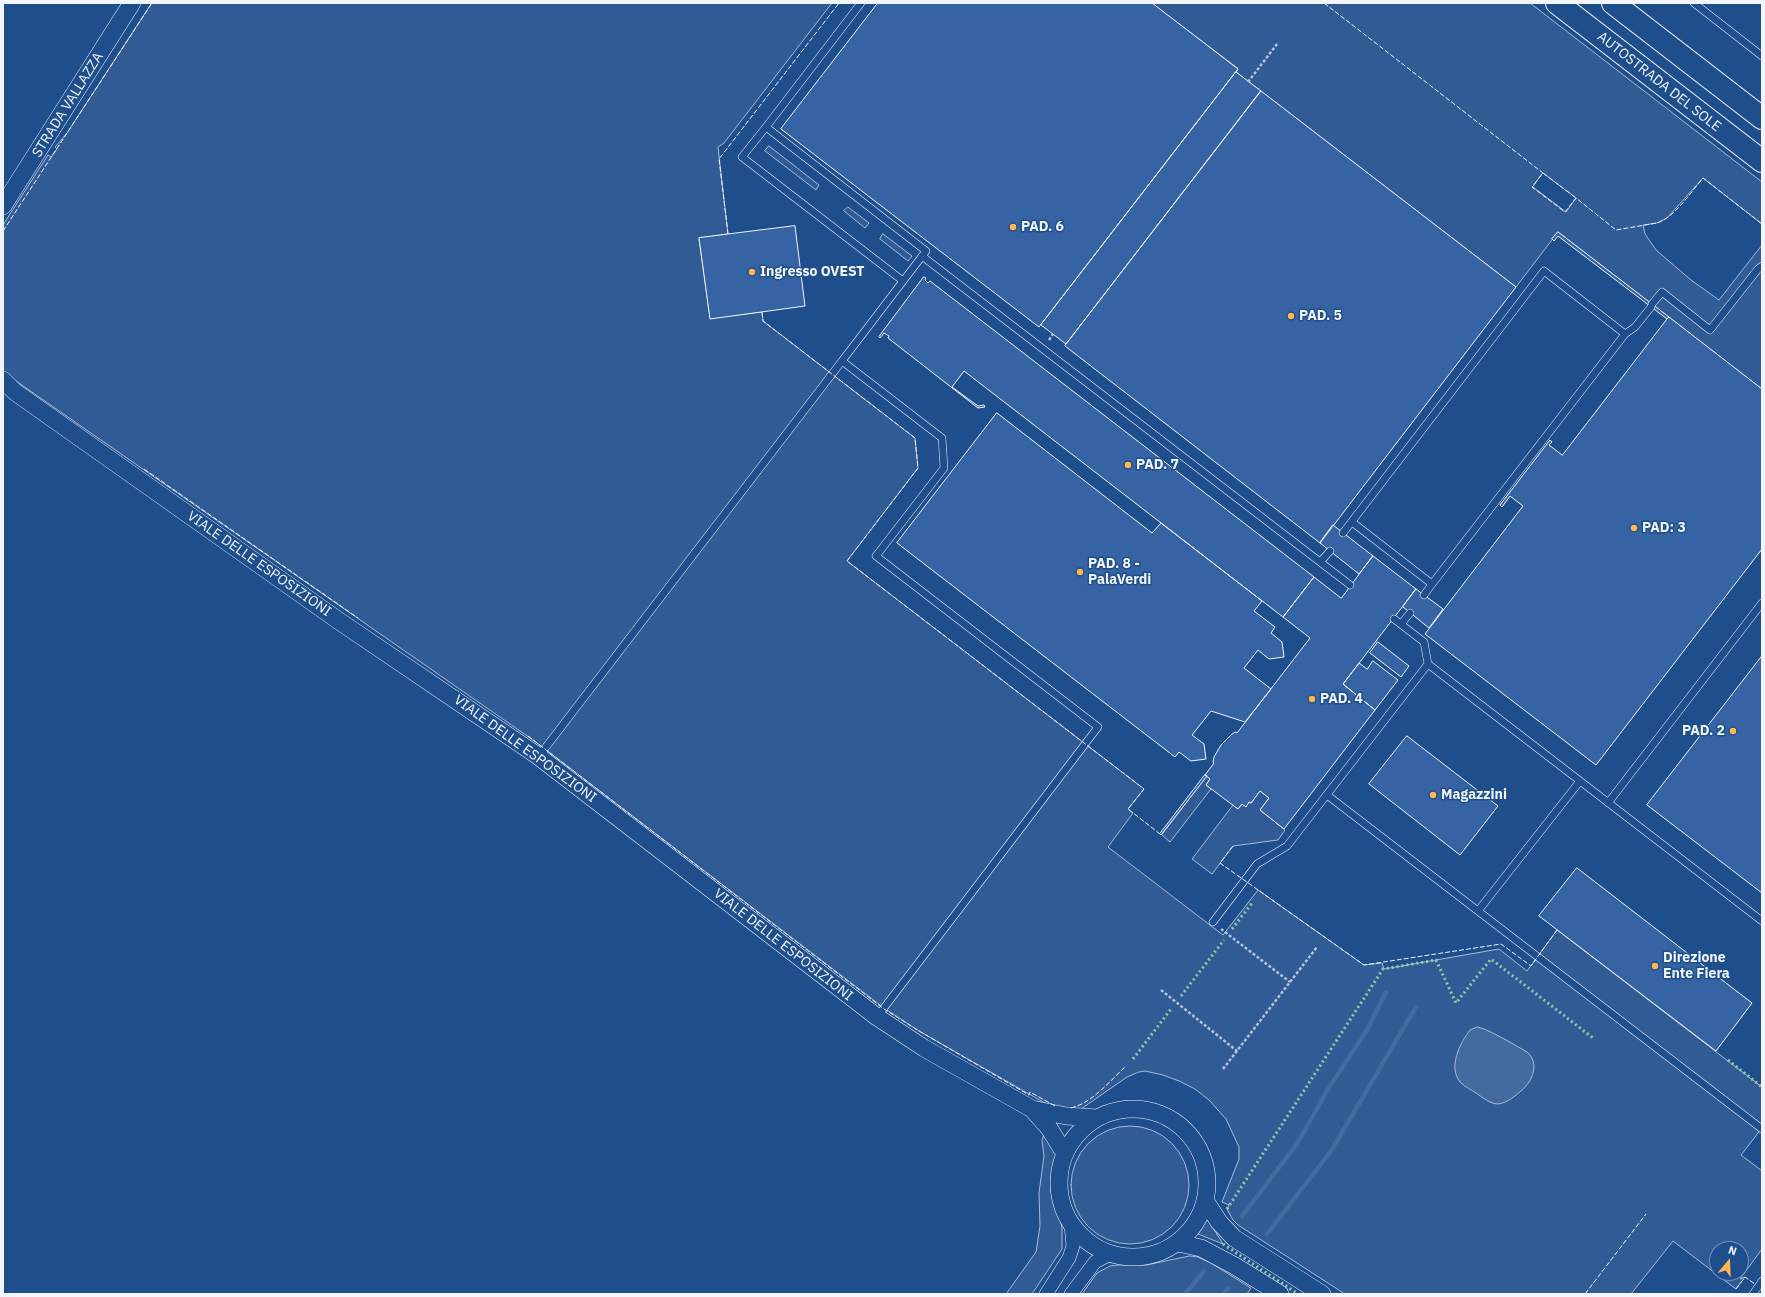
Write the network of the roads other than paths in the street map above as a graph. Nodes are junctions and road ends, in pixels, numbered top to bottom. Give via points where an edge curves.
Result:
1 (132, 3) edge
2 (861, 3) edge
3 (1557, 3) edge
4 (1613, 3) edge
5 (1694, 3) edge
6 (1762, 56) edge
7 (1762, 118) edge
8 (766, 127) junction
9 (1762, 161) edge
10 (3, 206) edge
11 (922, 256) junction
12 (1762, 266) edge
13 (903, 281) junction
14 (1625, 334) junction
15 (842, 361) junction
16 (7, 386) edge
17 (1352, 522) junction
18 (1343, 533) dead end
19 (1330, 551) dead end
20 (1320, 562) junction
21 (1432, 584) junction
22 (1350, 585) dead end
23 (1424, 595) dead end
24 (1762, 603) edge
25 (1410, 613) dead end
26 (1394, 619) dead end
27 (1401, 624) junction
28 (1428, 664) junction
29 (538, 756) junction
30 (1580, 781) junction
31 (1327, 795) junction
32 (1608, 803) junction
33 (1478, 911) junction
34 (1762, 921) edge
35 (1213, 922) road end
36 (878, 1017) junction
37 (1032, 1109) junction
38 (1097, 1118) junction
39 (1762, 1129) edge
40 (1064, 1154) junction
41 (1206, 1202) junction
42 (1071, 1224) junction
43 (1178, 1243) junction
44 (1110, 1254) junction
45 (1762, 1281) edge
46 (1046, 1294) edge
47 (1071, 1294) edge
48 (1280, 1294) edge
49 (1322, 1294) edge
50 (1753, 1294) edge

1 - 10 street, STRADA VALLAZZA
2 - 8 lane
3 - 9 highway, AUTOSTRADA DEL SOLE
4 - 7 highway
5 - 6 lane
8 - 11 lane via 926,251
8 - 13 lane via 742,158
11 - 13 lane
11 - 20 lane
12 - 14 lane via 1710,330 1662,292 1635,327
13 - 15 lane
14 - 17 lane via 1544,271
14 - 21 lane
15 - 29 lane
15 - 36 lane via 942,438 944,468 876,556 1098,727
16 - 29 street, VIALE DELLE ESPOSIZIONI via 339,621
17 - 18 lane
17 - 21 lane
19 - 20 lane
20 - 22 lane
21 - 23 lane
24 - 32 lane
25 - 27 lane
26 - 27 lane
27 - 28 lane via 1424,642
28 - 30 lane
28 - 31 lane
29 - 36 street, VIALE DELLE ESPOSIZIONI
30 - 32 lane
30 - 33 lane
31 - 33 lane
31 - 35 lane via 1287,846 1257,864
32 - 34 lane
33 - 39 lane
36 - 37 street, VIALE DELLE ESPOSIZIONI via 924,1048
37 - 38 street, VIALE DELLE ESPOSIZIONI via 1066,1116
37 - 40 street, VIALE DELLE ESPOSIZIONI via 1049,1128
38 - 40 street, VIALE DELLE ESPOSIZIONI via 1084,1127
38 - 41 street, VIALE DELLE ESPOSIZIONI via 1116,1111 1136,1109 1157,1113 1176,1122 1195,1141 1206,1166
40 - 42 street, VIALE DELLE ESPOSIZIONI via 1059,1176 1061,1202
41 - 43 street, VIALE DELLE ESPOSIZIONI via 1198,1221
41 - 49 street via 1219,1222 1234,1238
42 - 44 street, VIALE DELLE ESPOSIZIONI via 1088,1242
42 - 46 street via 1073,1246 1070,1258
43 - 44 street, VIALE DELLE ESPOSIZIONI via 1159,1253 1138,1258
43 - 48 street via 1201,1248
44 - 47 street via 1095,1262
45 - 50 lane

